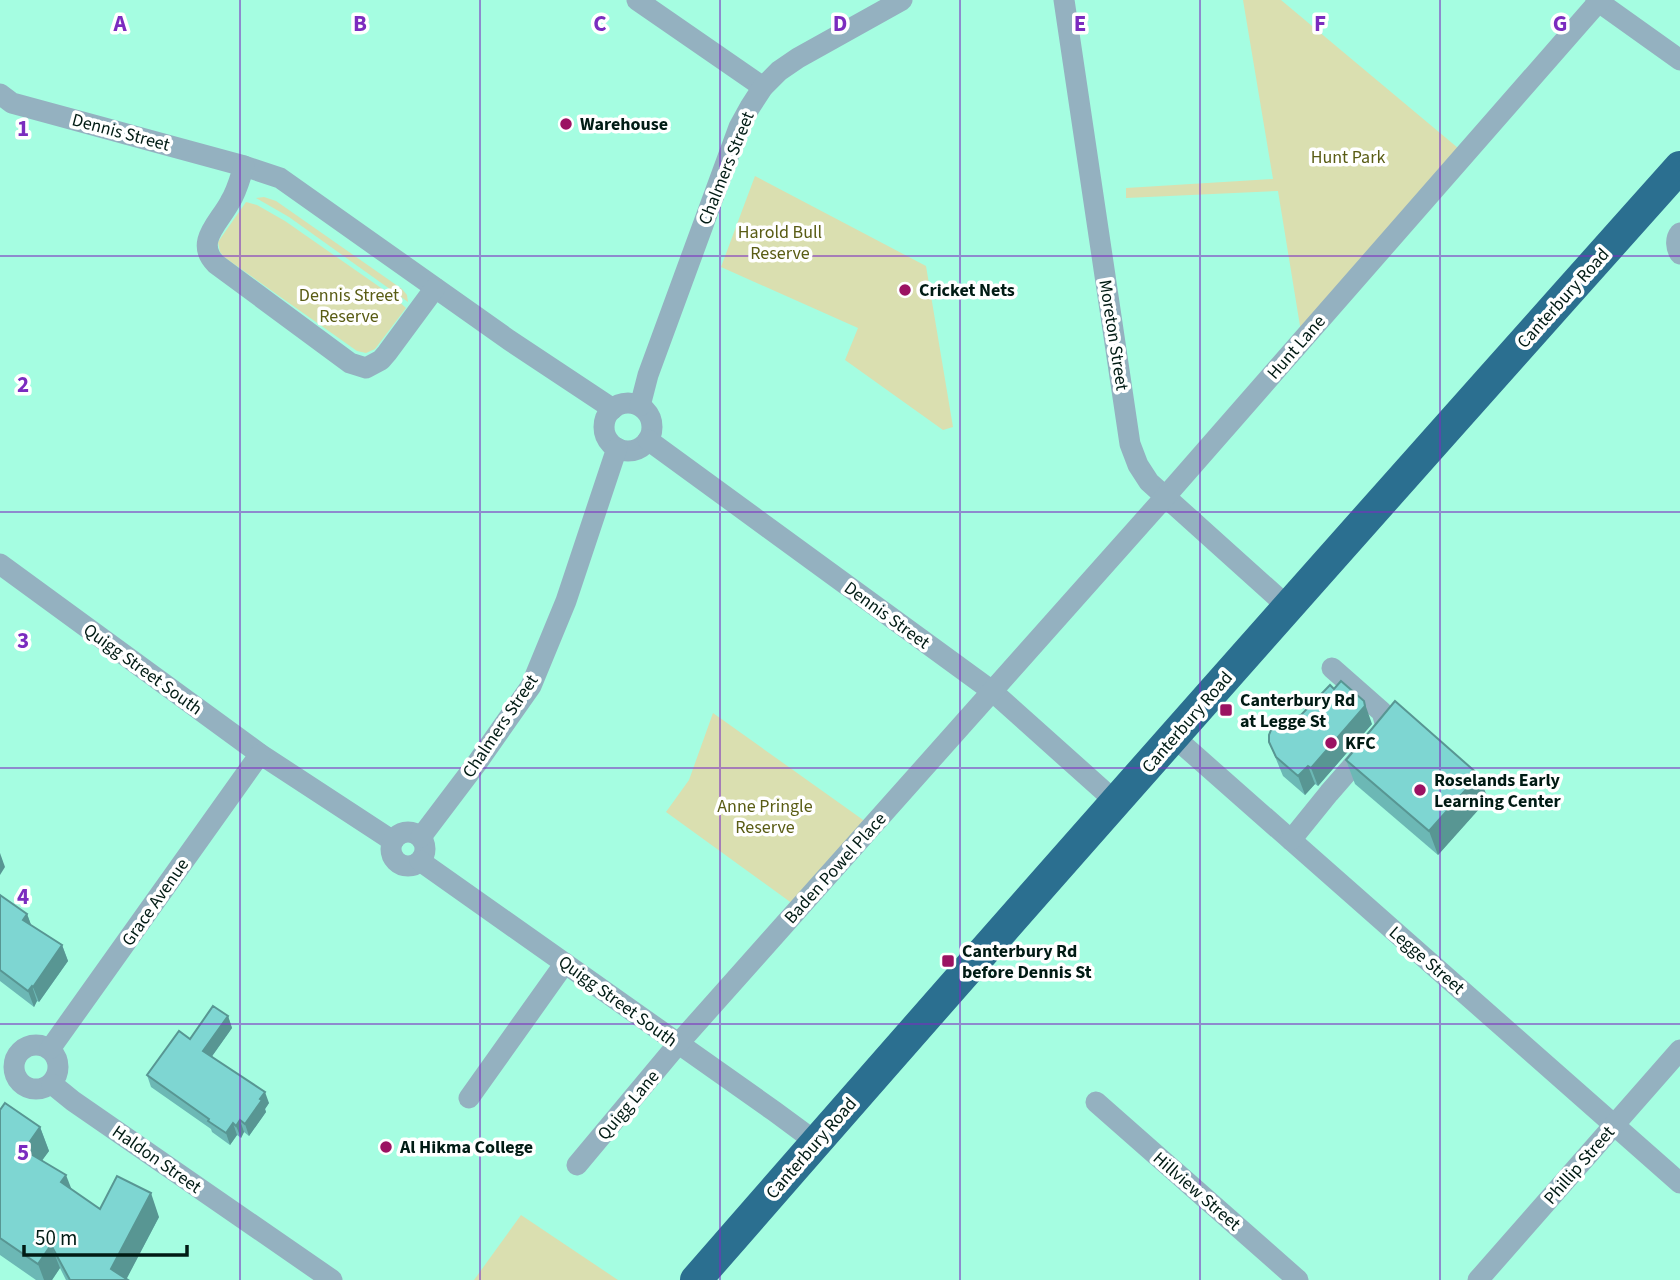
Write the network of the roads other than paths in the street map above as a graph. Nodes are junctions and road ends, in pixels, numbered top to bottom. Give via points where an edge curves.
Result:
1 (638, 0) edge
2 (902, 0) edge
3 (1064, 0) edge
4 (1598, 1) edge
5 (1680, 60) edge
6 (764, 87) junction
7 (0, 94) edge
8 (244, 166) junction
9 (1680, 167) edge
10 (1680, 233) edge
11 (1680, 254) edge
12 (435, 288) junction
13 (640, 406) junction
14 (612, 409) junction
15 (648, 440) junction
16 (617, 448) junction
17 (1165, 497) junction
18 (0, 564) edge
19 (1287, 607) junction
20 (1332, 668) dead end
21 (992, 691) junction
22 (1174, 737) junction
23 (260, 754) junction
24 (1116, 802) junction
25 (421, 837) junction
26 (1291, 840) junction
27 (393, 841) junction
28 (420, 861) junction
29 (565, 962) junction
30 (678, 1044) junction
31 (50, 1049) junction
32 (1680, 1050) edge
33 (8, 1055) edge
34 (52, 1084) junction
35 (469, 1098) dead end
36 (1096, 1102) dead end
37 (1614, 1125) junction
38 (816, 1142) junction
39 (578, 1165) dead end
40 (1680, 1183) edge
41 (332, 1280) edge
42 (696, 1280) edge
43 (1298, 1280) edge
44 (1478, 1280) edge

1 - 6 street
2 - 6 street, Chalmers Street via 798,58
3 - 17 street, Moreton Street via 1130,444 1149,482
4 - 5 street
4 - 17 street, Hunt Lane
6 - 13 street, Chalmers Street via 739,127
7 - 8 street, Dennis Street via 12,103
8 - 12 street, Dennis Street via 280,178
8 - 12 street via 233,198 207,240 209,255 350,363 366,368 382,360
9 - 19 highway, Canterbury Road
10 - 11 street
12 - 14 street, Dennis Street
13 - 14 street via 626,403
13 - 15 street via 652,425
14 - 16 street via 604,430
15 - 16 street via 638,449
15 - 21 street, Dennis Street
16 - 25 street, Chalmers Street via 566,601 531,686
17 - 19 street, Moreton Street
17 - 21 street, Hunt Lane
18 - 23 street, Quigg Street South
19 - 22 highway, Canterbury Road
20 - 26 street via 1382,712 1386,726
21 - 24 street, Dennis Street
21 - 30 street, Baden Powel Place
22 - 24 highway, Canterbury Road
22 - 26 street, Legge Street
23 - 27 street, Quigg Street South
23 - 31 street, Grace Avenue
24 - 38 highway, Canterbury Road
25 - 27 street via 406,832
25 - 28 street via 425,852
26 - 37 street, Legge Street
27 - 28 street via 391,851 400,864
28 - 29 street, Quigg Street South
29 - 30 street, Quigg Street South
29 - 35 street
30 - 38 street, Quigg Street South
30 - 39 street, Quigg Lane
31 - 33 street via 30,1046
31 - 34 street via 59,1070
32 - 37 street, Phillip Street
33 - 34 street via 24,1086 38,1089
34 - 41 street, Haldon Street
36 - 43 street, Hillview Street
37 - 40 street, Legge Street
37 - 44 street, Phillip Street
38 - 42 highway, Canterbury Road

